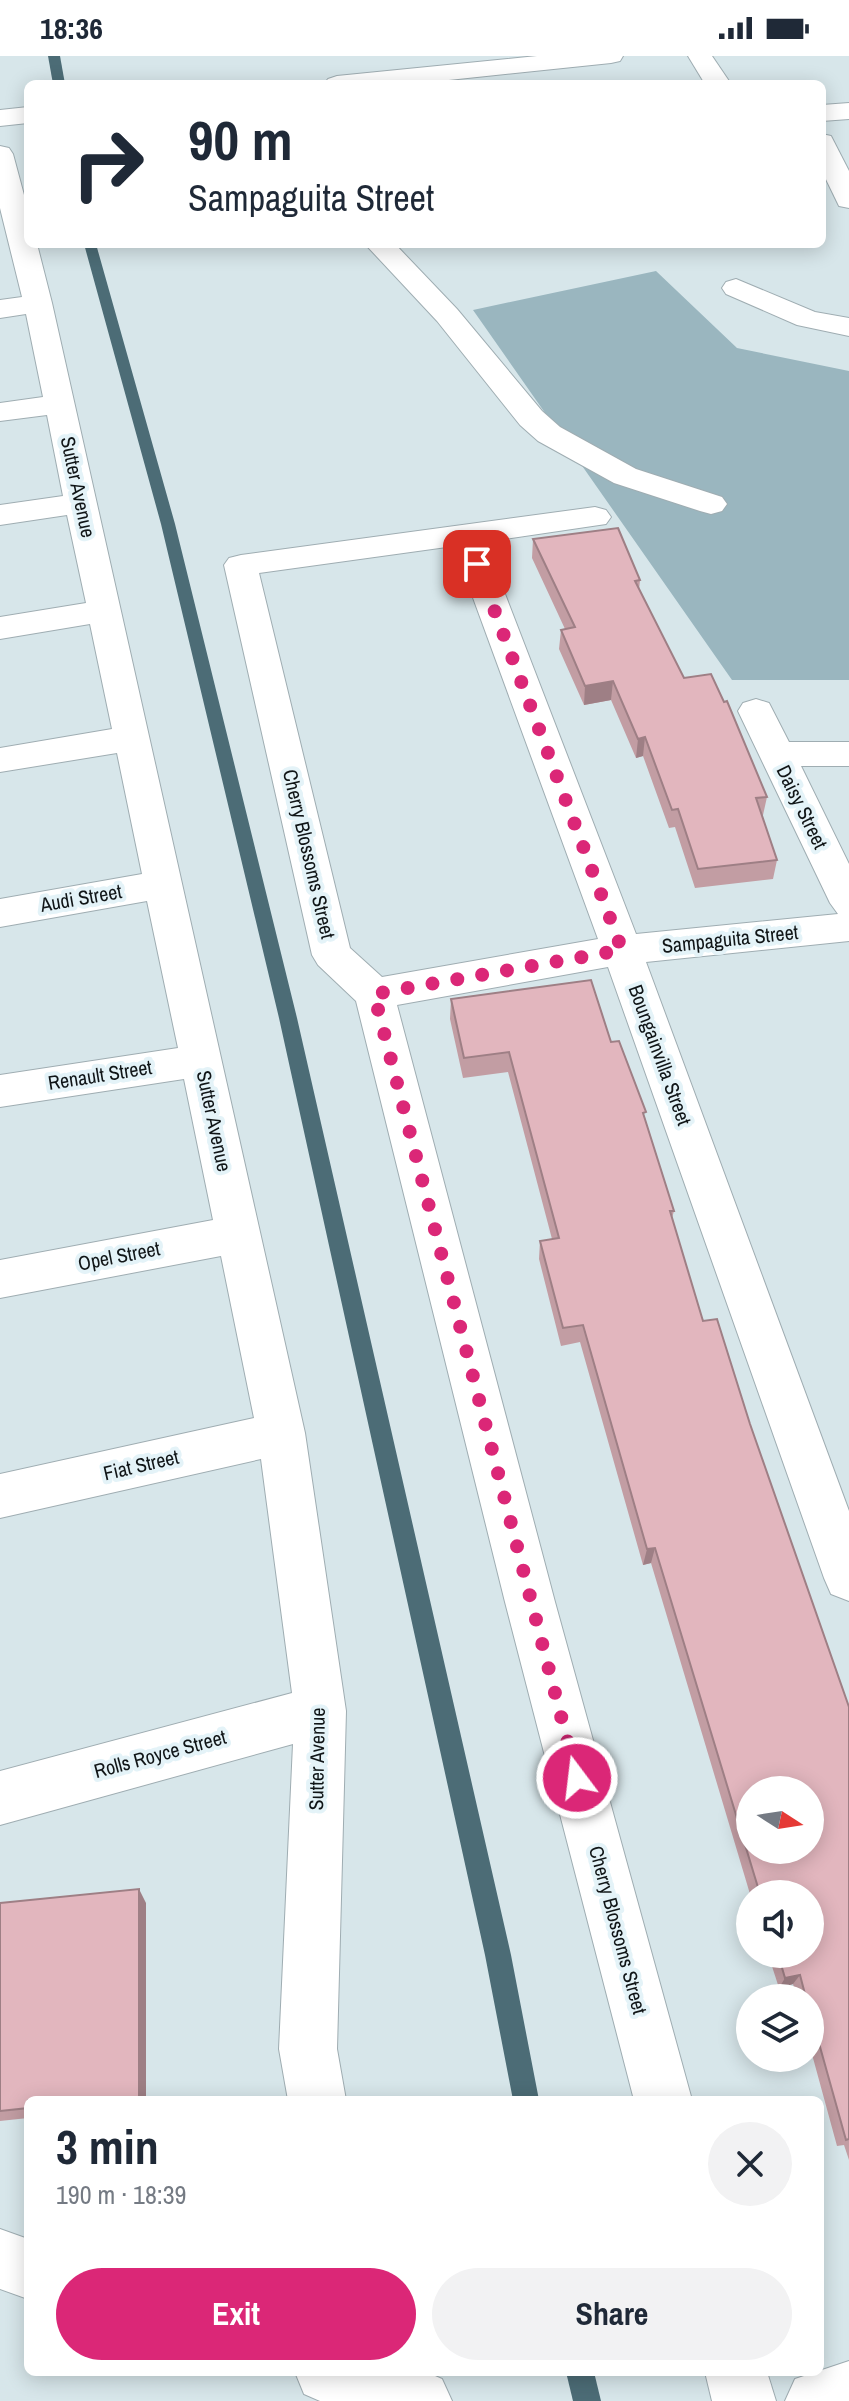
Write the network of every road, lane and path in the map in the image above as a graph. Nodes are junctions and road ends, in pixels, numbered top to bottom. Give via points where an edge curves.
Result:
1 (611, 56) edge
2 (700, 56) edge
3 (376, 80) edge
4 (715, 80) edge
5 (849, 111) edge
6 (826, 113) edge
7 (826, 151) edge
8 (0, 154) edge
9 (849, 200) edge
10 (383, 248) edge
11 (736, 288) dead end
12 (38, 303) junction
13 (0, 309) edge
14 (849, 327) edge
15 (60, 404) junction
16 (0, 412) edge
17 (81, 503) junction
18 (711, 504) dead end
19 (0, 515) edge
20 (595, 517) dead end
21 (466, 534) junction
22 (104, 611) junction
23 (0, 628) edge
24 (756, 711) dead end
25 (131, 738) junction
26 (777, 754) junction
27 (849, 754) edge
28 (0, 760) edge
29 (163, 884) junction
30 (849, 903) edge
31 (0, 913) edge
32 (849, 927) edge
33 (622, 950) junction
34 (374, 994) junction
35 (201, 1060) junction
36 (0, 1091) edge
37 (238, 1234) junction
38 (0, 1279) edge
39 (281, 1433) junction
40 (0, 1496) edge
41 (849, 1578) edge
42 (320, 1711) junction
43 (0, 1798) edge
44 (316, 2096) edge
45 (662, 2096) edge
46 (0, 2259) edge
47 (24, 2268) edge
48 (340, 2376) edge
49 (737, 2376) edge
50 (396, 2392) edge
51 (849, 2392) edge
52 (744, 2401) edge
53 (817, 2401) edge

1 - 3 street
2 - 4 street
5 - 6 street
7 - 9 street
8 - 12 street, Sutter Avenue
10 - 18 street via 549,434 625,476
11 - 14 street via 807,319
12 - 13 street
12 - 15 street, Sutter Avenue
15 - 16 street
15 - 17 street, Sutter Avenue
17 - 19 street
17 - 22 street, Sutter Avenue
20 - 21 street
21 - 33 street, Boungainvilla Street
21 - 34 street, Cherry Blossoms Street via 241,565 332,955
22 - 23 street
22 - 25 street, Sutter Avenue
24 - 26 street, Daisy Street
25 - 28 street
25 - 29 street, Sutter Avenue
26 - 27 street
26 - 30 street, Daisy Street
29 - 31 street, Audi Street
29 - 35 street, Sutter Avenue
32 - 33 street, Sampaguita Street
33 - 34 street, Sampaguita Street
33 - 41 street, Boungainvilla Street
34 - 45 street, Cherry Blossoms Street
35 - 36 street, Renault Street
35 - 37 street, Sutter Avenue
37 - 38 street, Opel Street
37 - 39 street, Sutter Avenue
39 - 40 street, Fiat Street
39 - 42 street, Sutter Avenue
42 - 43 street, Rolls Royce Street
42 - 44 street, Sutter Avenue via 308,2049
46 - 47 street
48 - 50 street
49 - 52 street
51 - 53 street

